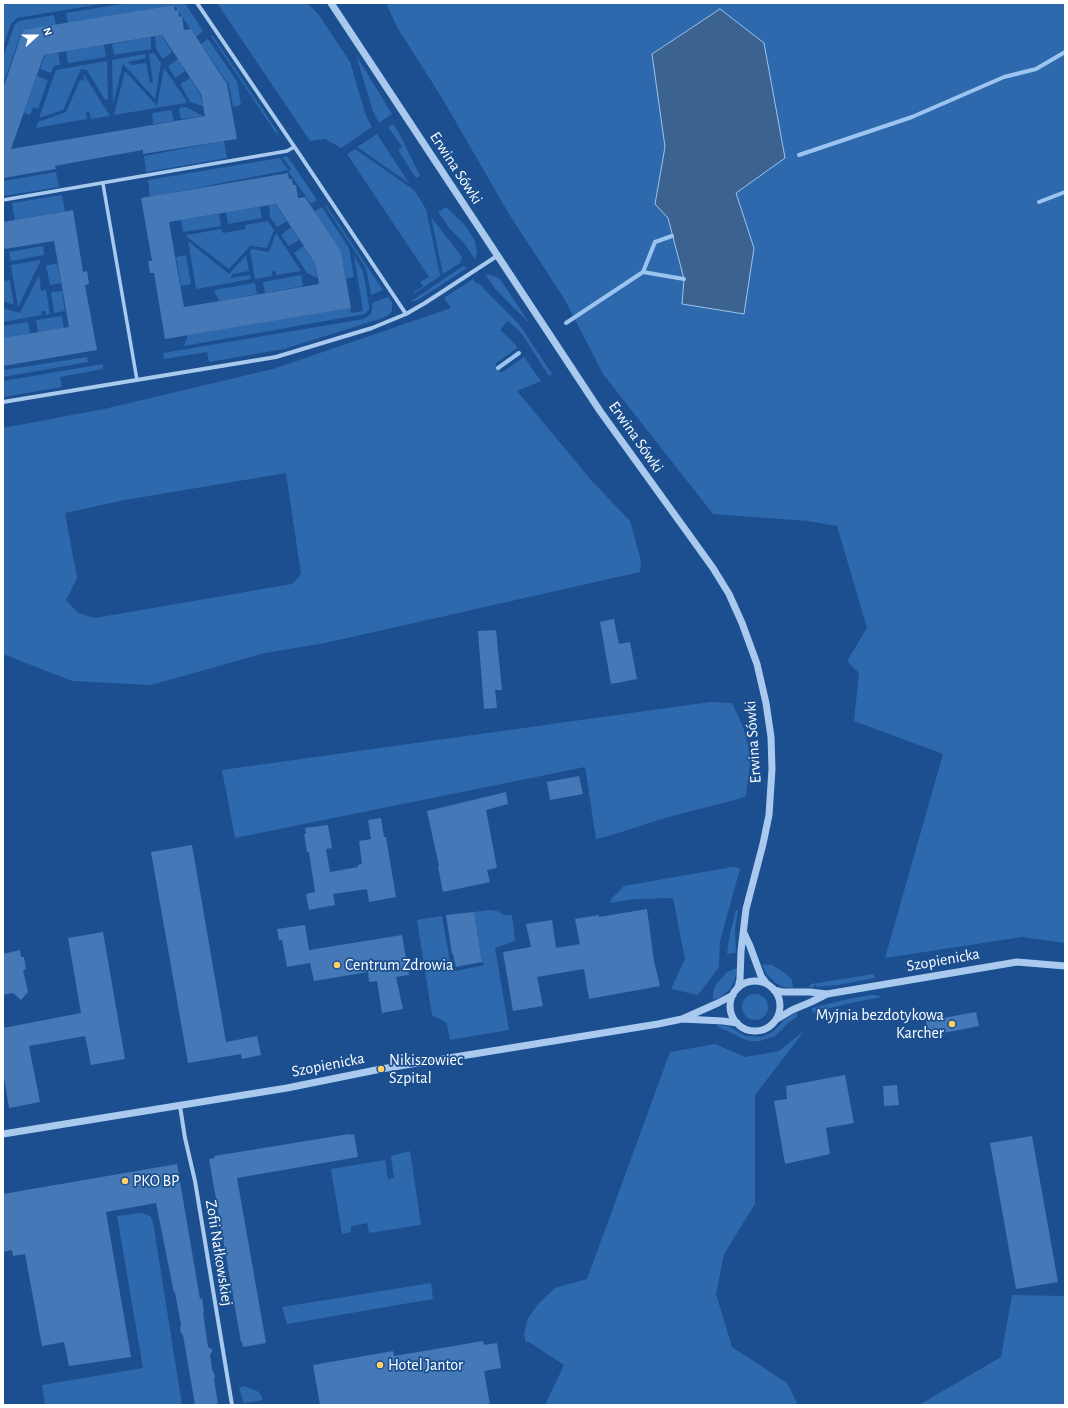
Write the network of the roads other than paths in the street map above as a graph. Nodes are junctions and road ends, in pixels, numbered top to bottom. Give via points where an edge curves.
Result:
1 (197, 3) edge
2 (331, 3) edge
3 (294, 147) junction
4 (103, 184) junction
5 (3, 200) edge
6 (498, 256) junction
7 (406, 314) junction
8 (137, 380) junction
9 (3, 402) edge
10 (744, 933) junction
11 (1065, 966) edge
12 (768, 984) junction
13 (738, 988) junction
14 (774, 990) junction
15 (827, 994) junction
16 (733, 995) junction
17 (682, 1019) junction
18 (776, 1019) junction
19 (737, 1023) junction
20 (180, 1106) junction
21 (3, 1134) edge
22 (232, 1405) edge

1 - 3 street
2 - 6 street, Erwina Sówki
3 - 4 street via 287,151
3 - 7 street
4 - 5 street
4 - 8 street
6 - 7 street
6 - 10 street, Erwina Sówki via 608,423 710,563 736,608 751,644 766,703 772,769 767,825 746,909
7 - 8 street via 372,328 276,357
8 - 9 street
10 - 12 street, Erwina Sówki via 761,976
10 - 13 street, Erwina Sówki
11 - 15 street, Szopienicka via 1017,962
12 - 13 street via 752,981
12 - 14 street
13 - 16 street
14 - 15 street, Szopienicka
14 - 18 street via 780,1004
15 - 18 street, Szopienicka
16 - 17 street, Szopienicka
16 - 19 street via 731,1010
17 - 19 street, Szopienicka
17 - 20 street, Szopienicka via 381,1069
18 - 19 street via 765,1029 758,1031 744,1028
20 - 21 street, Szopienicka
20 - 22 street, Zofii Nałkowskiej via 197,1192

